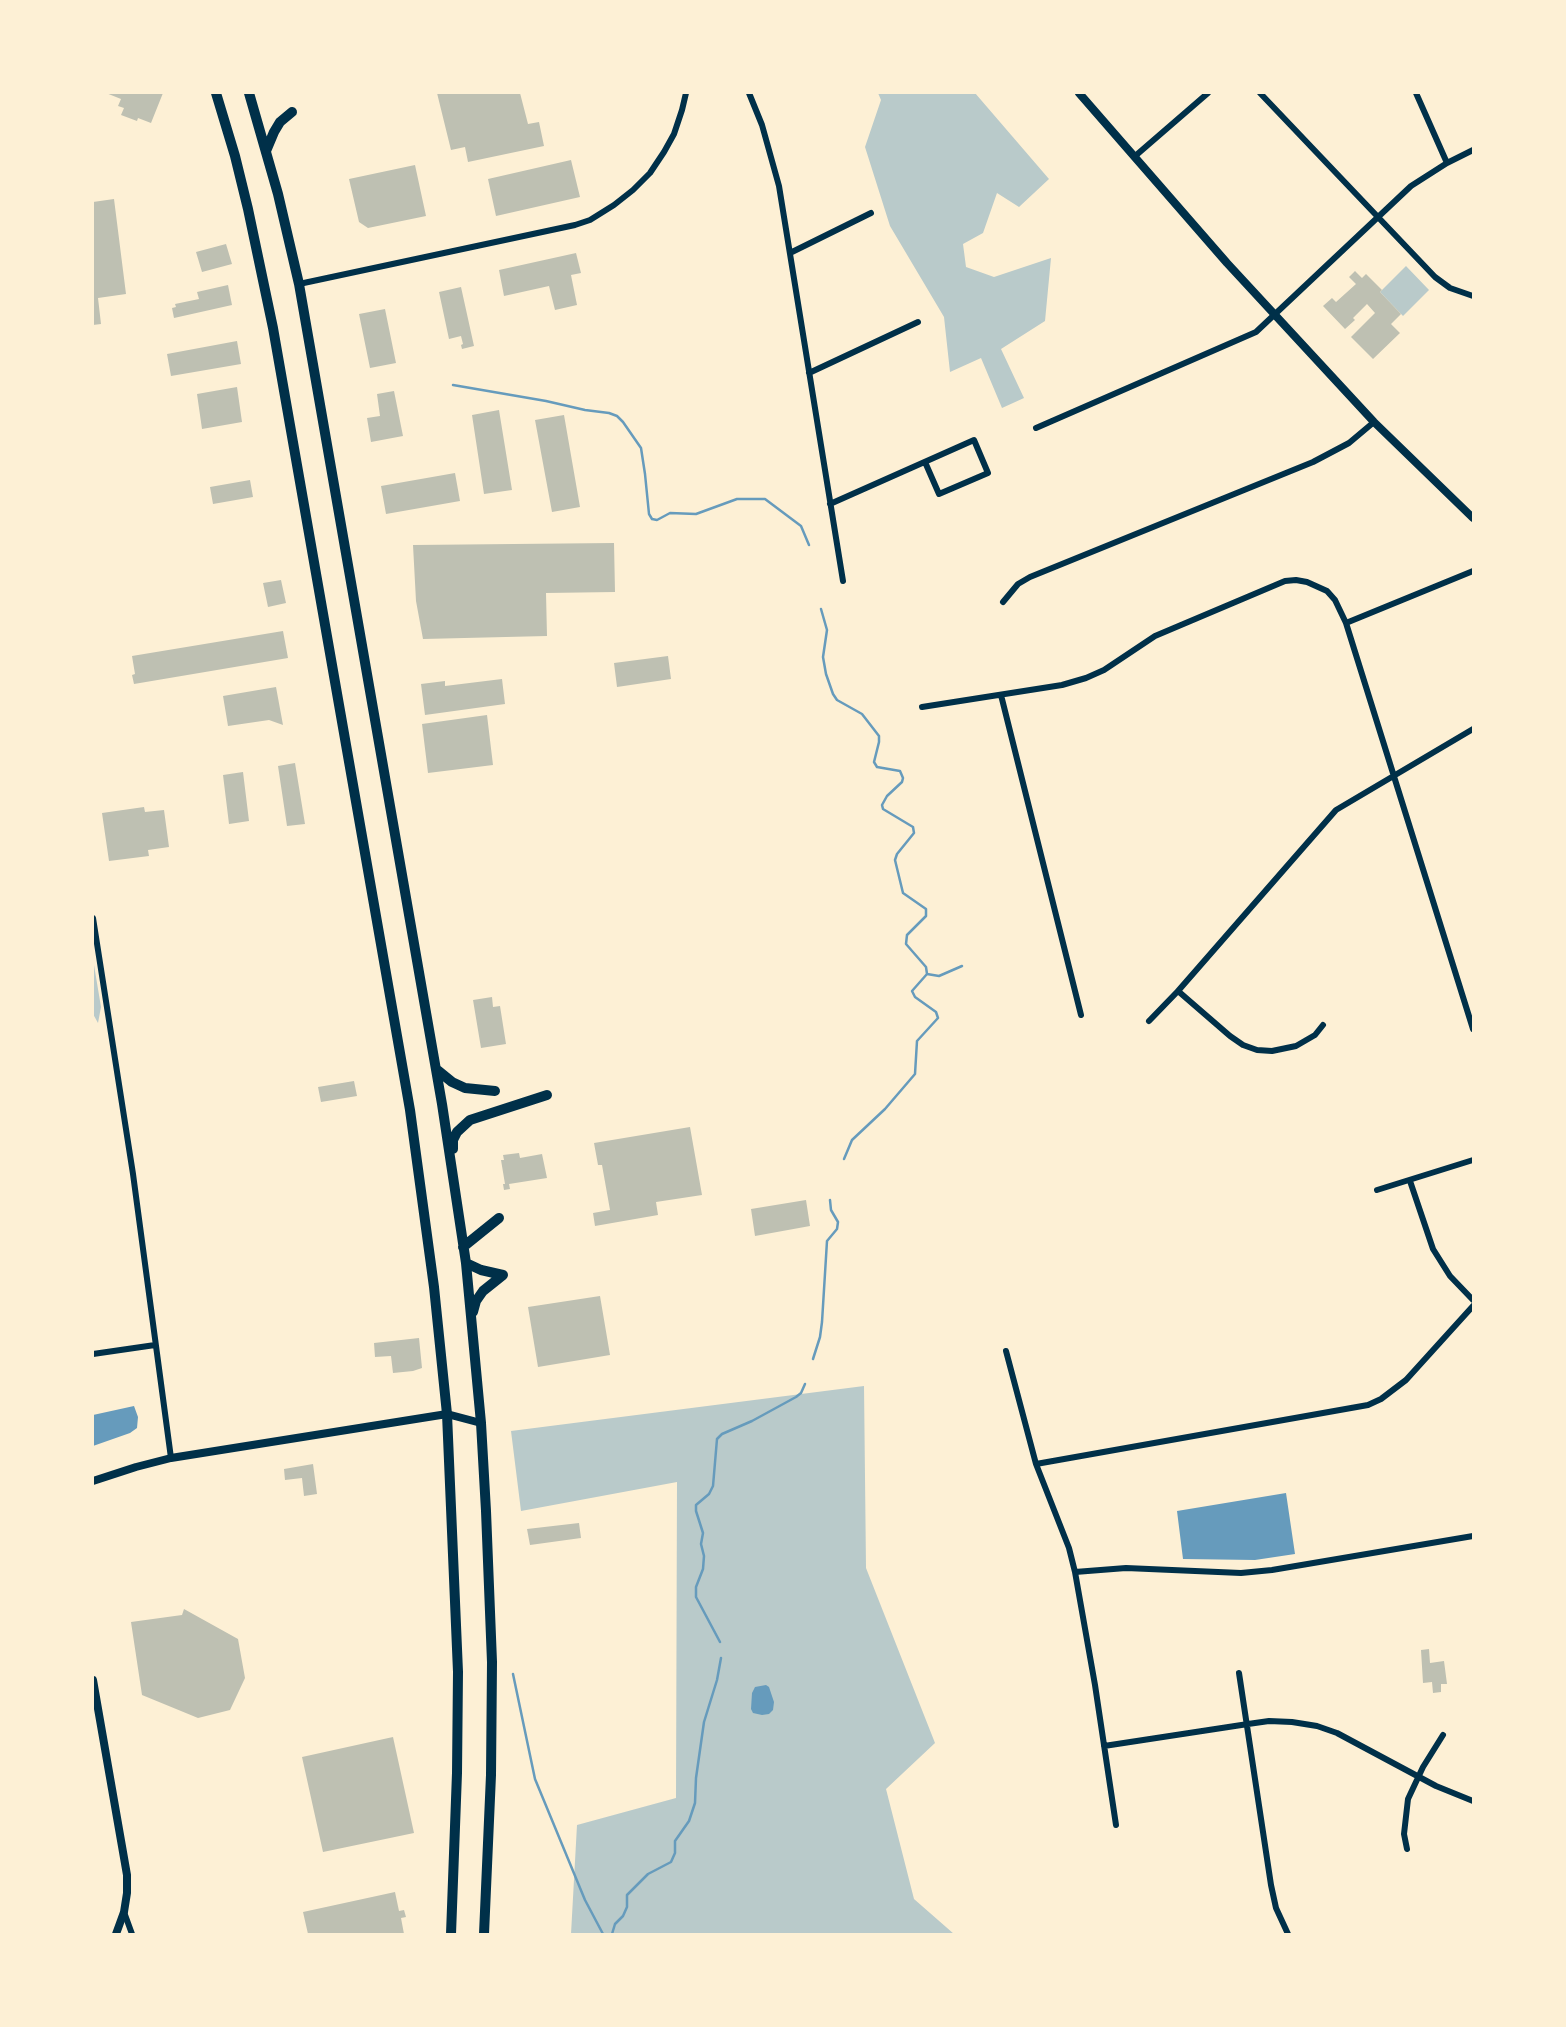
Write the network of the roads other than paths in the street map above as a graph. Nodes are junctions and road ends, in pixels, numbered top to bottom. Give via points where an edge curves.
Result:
1 (214, 93) edge
2 (249, 93) edge
3 (257, 93) edge
4 (686, 93) edge
5 (749, 93) edge
6 (1079, 93) edge
7 (1208, 93) edge
8 (1260, 93) edge
9 (1416, 93) edge
10 (292, 112) dead end
11 (260, 127) junction
12 (1473, 150) edge
13 (266, 151) junction
14 (1135, 157) junction
15 (1447, 163) junction
16 (871, 213) dead end
17 (1378, 216) junction
18 (790, 253) junction
19 (299, 284) junction
20 (1473, 296) edge
21 (1274, 314) junction
22 (918, 322) dead end
23 (809, 373) junction
24 (1374, 422) junction
25 (1036, 428) dead end
26 (925, 462) junction
27 (830, 504) junction
28 (1473, 518) edge
29 (1473, 571) edge
30 (843, 581) dead end
31 (1003, 602) dead end
32 (1346, 623) junction
33 (1001, 695) junction
34 (922, 706) dead end
35 (1473, 729) edge
36 (1394, 776) junction
37 (93, 918) edge
38 (1178, 991) junction
39 (1082, 1015) dead end
40 (1149, 1021) dead end
41 (1323, 1025) dead end
42 (1473, 1029) edge
43 (436, 1069) junction
44 (495, 1091) dead end
45 (547, 1095) dead end
46 (1473, 1160) edge
47 (454, 1180) junction
48 (1410, 1181) junction
49 (1377, 1190) dead end
50 (499, 1218) dead end
51 (463, 1247) junction
52 (466, 1263) junction
53 (1473, 1300) edge
54 (1473, 1306) edge
55 (471, 1316) junction
56 (155, 1345) junction
57 (1006, 1352) dead end
58 (93, 1354) edge
59 (447, 1414) junction
60 (481, 1423) junction
61 (172, 1458) junction
62 (1036, 1464) junction
63 (93, 1481) edge
64 (1473, 1536) edge
65 (1075, 1572) junction
66 (1238, 1673) dead end
67 (93, 1680) edge
68 (1248, 1724) junction
69 (1443, 1735) dead end
70 (1104, 1746) junction
71 (1418, 1776) junction
72 (1473, 1801) edge
73 (1116, 1825) dead end
74 (1407, 1849) dead end
75 (124, 1912) junction
76 (116, 1934) edge
77 (132, 1934) edge
78 (451, 1934) edge
79 (484, 1934) edge
80 (1289, 1934) edge

1 - 59 main road via 248,209 273,328 408,1097 435,1287
2 - 11 main road
3 - 11 main road
4 - 19 street via 674,134 650,173 590,220
5 - 18 street via 779,186
6 - 14 street
7 - 14 street
8 - 17 street
9 - 15 street
10 - 13 main road via 280,122
11 - 13 main road
12 - 15 street
13 - 19 main road
14 - 21 street
15 - 17 street via 1411,186
16 - 18 street
17 - 20 street via 1435,276 1450,288
17 - 21 street
18 - 23 street
19 - 43 main road
21 - 24 street
21 - 25 street via 1256,332
22 - 23 street
23 - 27 street
24 - 28 street
24 - 31 street via 1313,463 1030,578
26 - 26 street via 974,440 988,473 939,494
26 - 27 street
27 - 30 street
29 - 32 street
32 - 33 street via 1327,591 1307,582 1285,582 1154,636 1086,678
32 - 36 street
33 - 34 street
33 - 39 street
35 - 36 street
36 - 38 street via 1336,810
36 - 42 street
37 - 56 street
38 - 40 street
38 - 41 street via 1230,1036 1257,1050 1296,1046
43 - 44 main road via 465,1088
43 - 47 main road
45 - 47 main road via 463,1126 453,1140
46 - 48 street
47 - 51 main road
48 - 49 street
48 - 53 street via 1440,1263
50 - 51 main road
51 - 52 main road
52 - 55 main road
52 - 55 main road via 503,1275 476,1301
54 - 62 street via 1406,1380 1368,1405
55 - 60 main road
56 - 58 street
56 - 61 street
57 - 62 street
59 - 60 street
59 - 61 street
59 - 78 main road via 458,1672
60 - 79 main road via 492,1662
61 - 63 street
62 - 65 street
64 - 65 street via 1241,1573 1126,1568
65 - 70 street
66 - 68 street
67 - 75 street via 127,1875
68 - 70 street
68 - 71 street via 1317,1726
68 - 80 street via 1271,1885 1276,1909
69 - 71 street
70 - 73 street
71 - 72 street
71 - 74 street via 1404,1817
75 - 76 street
75 - 77 street

